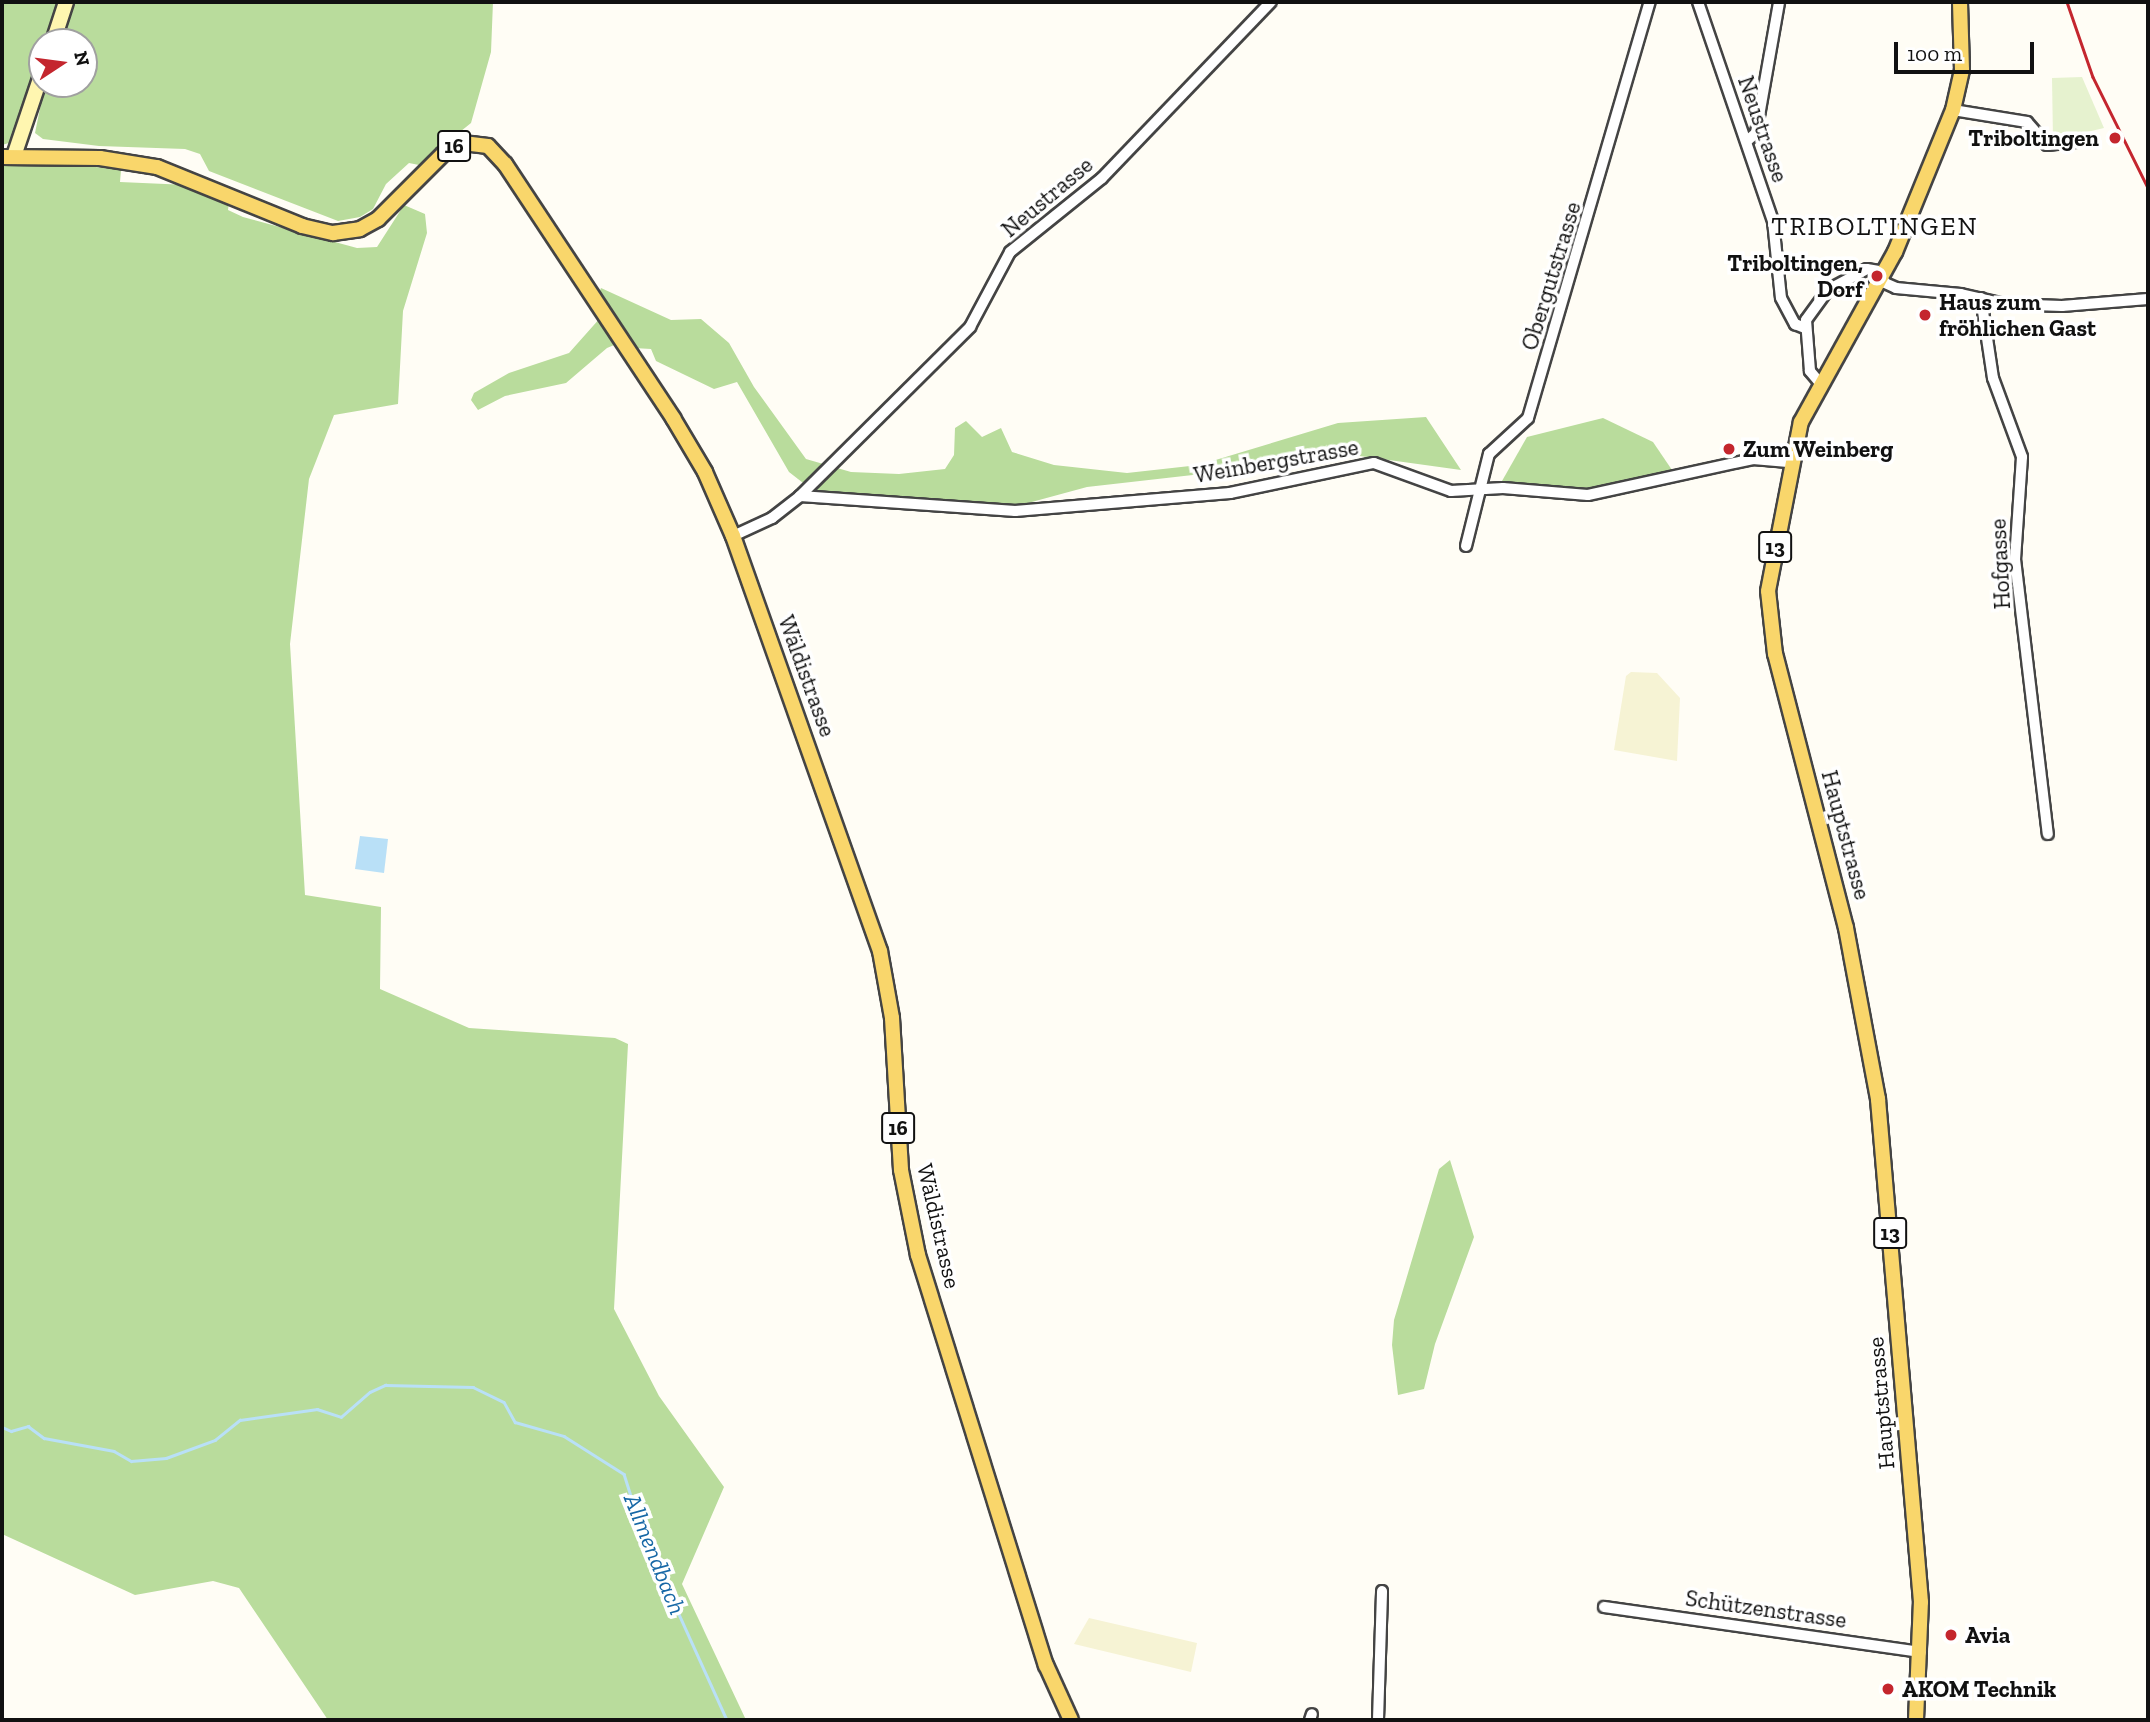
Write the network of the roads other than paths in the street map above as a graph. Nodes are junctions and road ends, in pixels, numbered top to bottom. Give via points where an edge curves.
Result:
1 (66, 2) edge
2 (1272, 2) edge
3 (1650, 2) edge
4 (1698, 2) edge
5 (1779, 2) edge
6 (1960, 2) edge
7 (58, 28) edge
8 (32, 98) edge
9 (1953, 110) junction
10 (1748, 140) junction
11 (2083, 141) dead end
12 (8, 156) edge
13 (1882, 277) junction
14 (1981, 298) junction
15 (2148, 299) edge
16 (1805, 328) junction
17 (1821, 383) junction
18 (1791, 462) junction
19 (1480, 490) junction
20 (804, 493) junction
21 (733, 536) junction
22 (1466, 546) dead end
23 (2048, 834) dead end
24 (1382, 1591) dead end
25 (1604, 1607) dead end
26 (1921, 1652) junction
27 (1070, 1720) edge
28 (1378, 1720) edge
29 (1916, 1720) edge

1 - 7 street
2 - 20 street, Neustrasse via 1102,178 1010,252 970,327
3 - 19 street, Obergutstrasse via 1528,418 1489,454
4 - 10 street, Neustrasse
5 - 10 street via 1756,134
6 - 9 main road, Hauptstrasse / 13 via 1962,70
8 - 12 street
9 - 11 street via 2027,122 2047,145
9 - 13 main road, Hauptstrasse / 13
10 - 16 street, Neustrasse via 1778,242 1781,298 1796,324
12 - 21 main road, 16 via 100,158 157,167 302,226 333,233 360,229 378,219 454,146 471,141 488,146 505,164 673,418 705,472
13 - 14 street via 1885,283 1903,290
13 - 16 street via 1880,271 1867,269 1836,284 1812,309
13 - 17 main road, Hauptstrasse / 13
14 - 15 street via 2049,306
14 - 23 street, Hofgasse via 1993,377 2022,457 2015,559
16 - 17 street via 1810,371
17 - 18 main road, Hauptstrasse / 13 via 1801,422
18 - 19 street, Weinbergstrasse via 1753,459 1588,495
18 - 26 main road, Hauptstrasse / 13 via 1769,573 1770,632 1846,928 1878,1099
19 - 20 street, Weinbergstrasse via 1444,489 1374,463 1230,493 1014,511
19 - 22 street, Obergutstrasse
20 - 21 street, Neustrasse via 772,518
21 - 27 main road, Wäldistrasse / 16 via 880,951 892,1018 901,1170 918,1255 1046,1665
24 - 28 street
25 - 26 street, Schützenstrasse
26 - 29 main road, Hauptstrasse / 13

